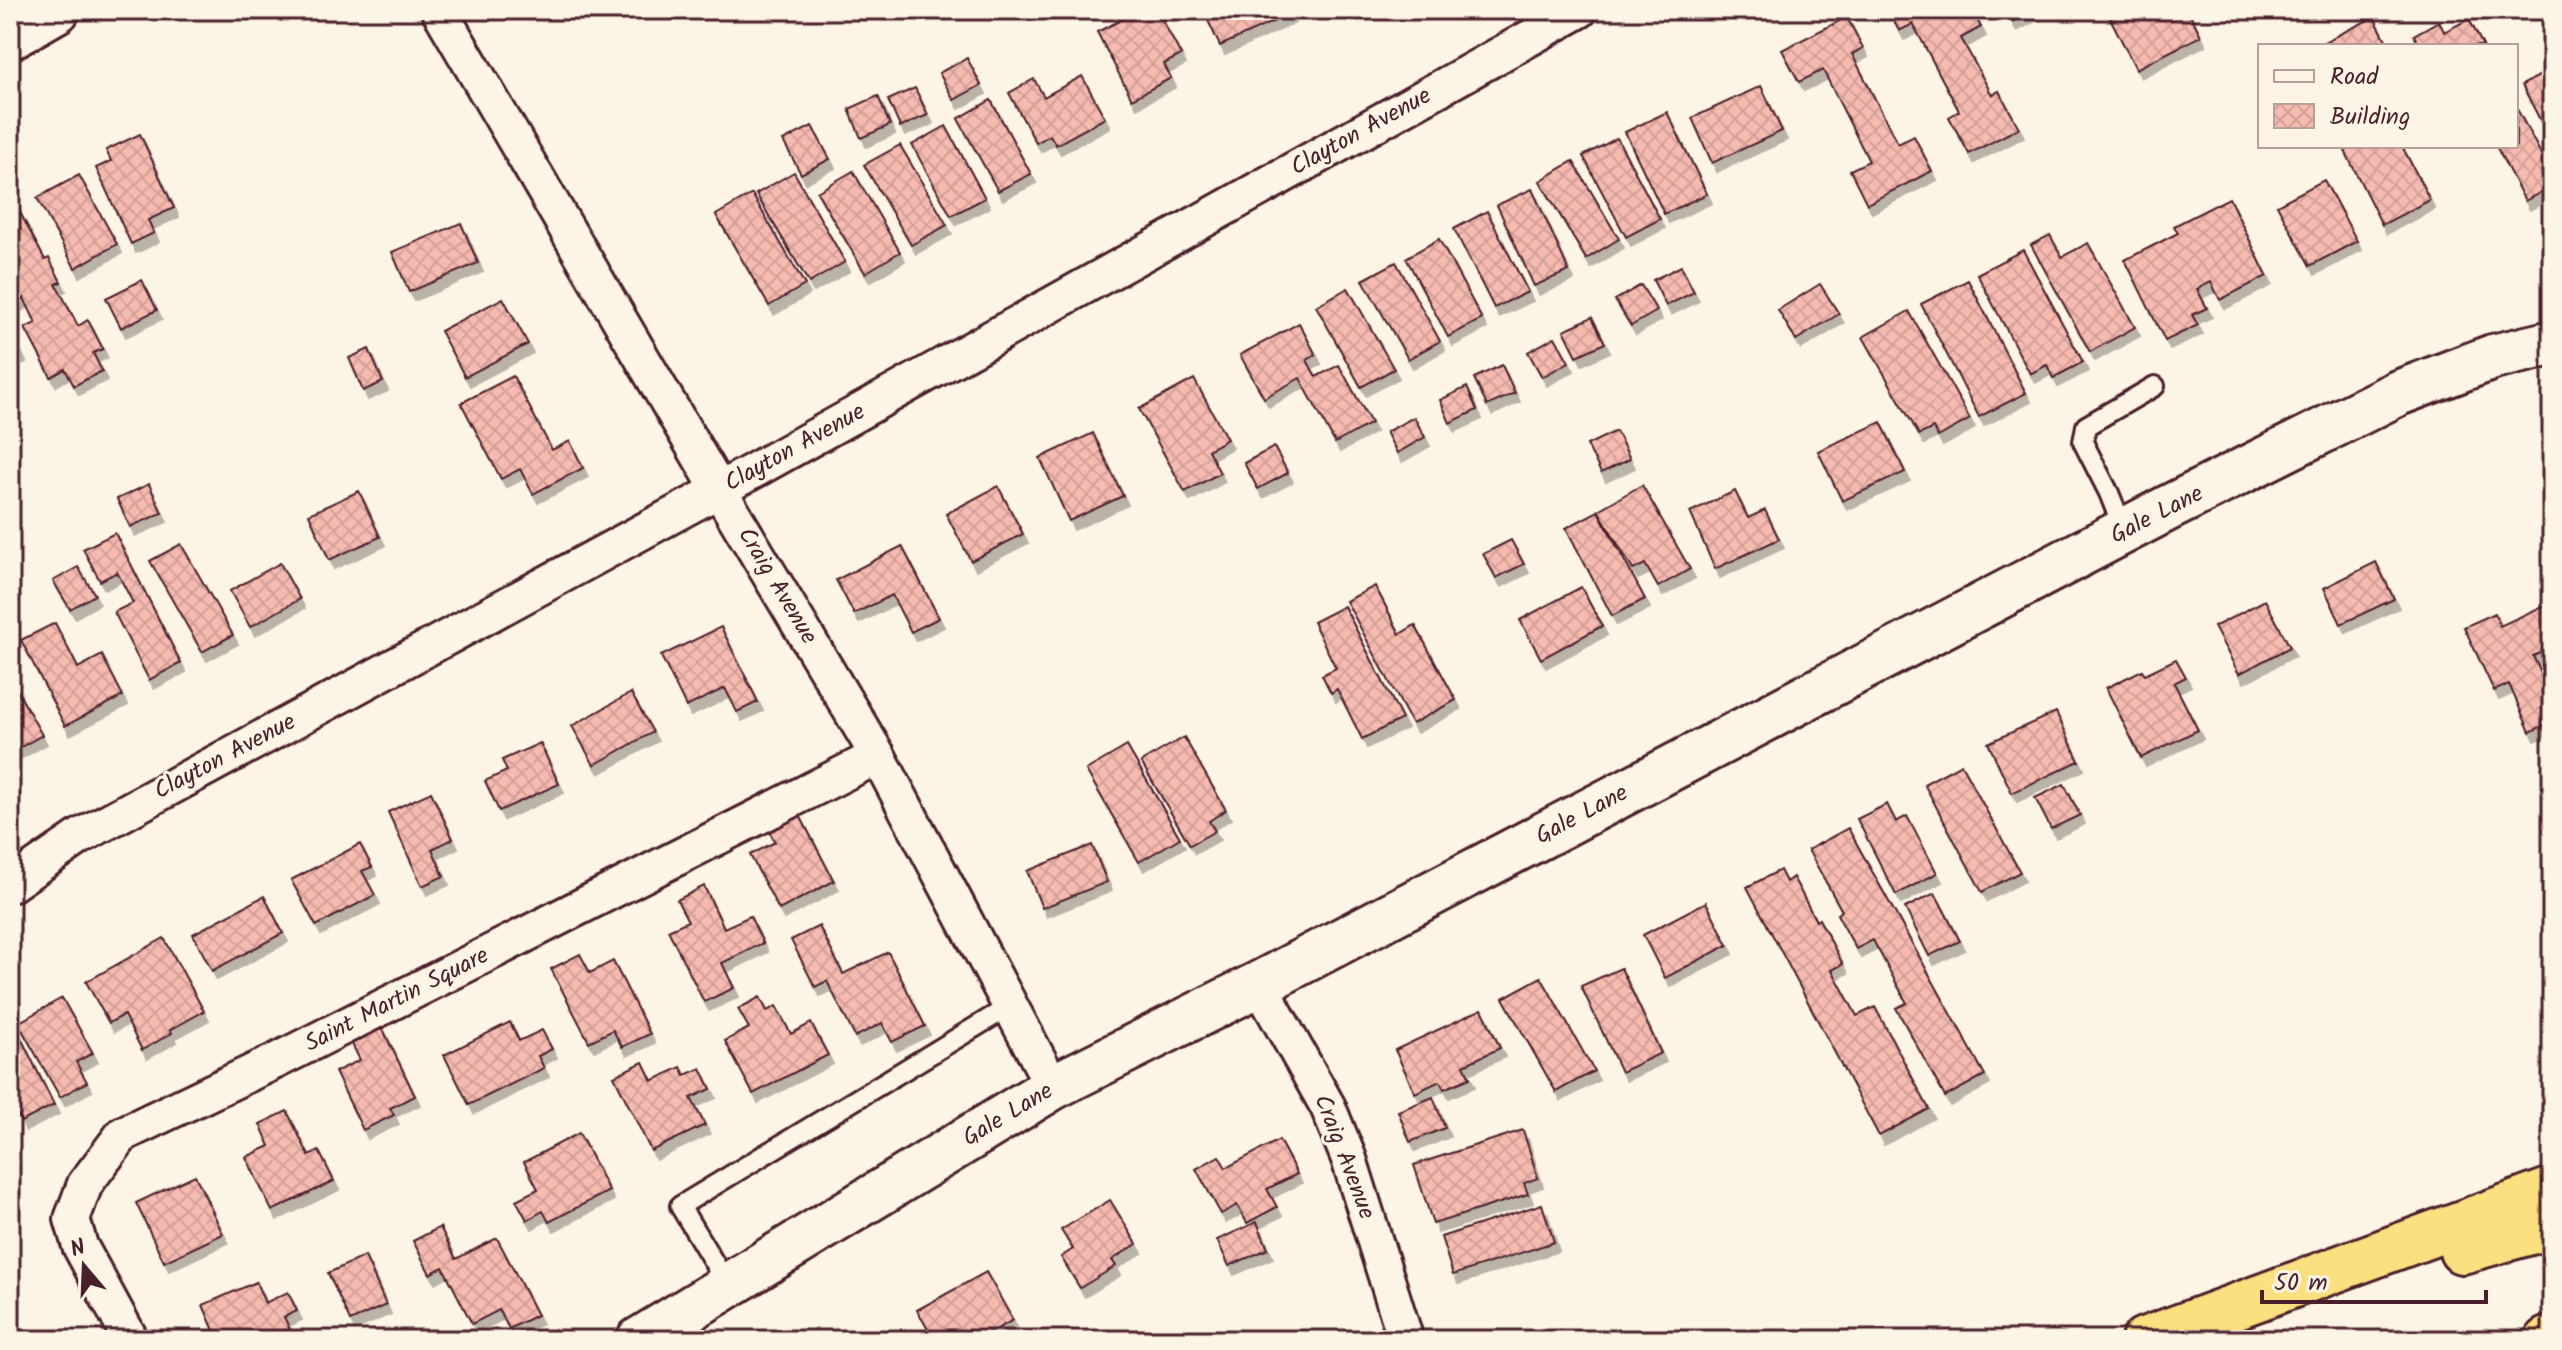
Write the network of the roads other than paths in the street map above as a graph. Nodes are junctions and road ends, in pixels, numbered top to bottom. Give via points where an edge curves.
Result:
1 (57, 10) edge
2 (439, 10) edge
3 (1580, 10) edge
4 (10, 37) edge
5 (2552, 343) edge
6 (2155, 386) dead end
7 (719, 490) junction
8 (2124, 531) junction
9 (878, 756) junction
10 (10, 885) edge
11 (1259, 984) junction
12 (1010, 1006) junction
13 (1053, 1087) junction
14 (2552, 1190) edge
15 (2552, 1226) edge
16 (728, 1286) junction
17 (131, 1340) edge
18 (639, 1340) edge
19 (1406, 1340) edge
20 (2144, 1340) edge

1 - 4 street
2 - 7 street, Craig Avenue
3 - 7 street, Clayton Avenue
5 - 8 street, Gale Lane via 2493,357 2398,393
6 - 8 lane via 2086,426 2083,442
7 - 9 street, Craig Avenue
7 - 10 street, Clayton Avenue via 81,836
8 - 11 street, Gale Lane
9 - 12 street, Craig Avenue
9 - 17 street, Saint Martin Square via 123,1134 85,1184 72,1219 80,1246
11 - 13 street, Gale Lane
11 - 19 street, Craig Avenue via 1328,1107
12 - 13 street, Craig Avenue
12 - 16 lane via 680,1206
13 - 16 street, Gale Lane
14 - 20 highway
15 - 20 highway
16 - 18 street, Gale Lane

